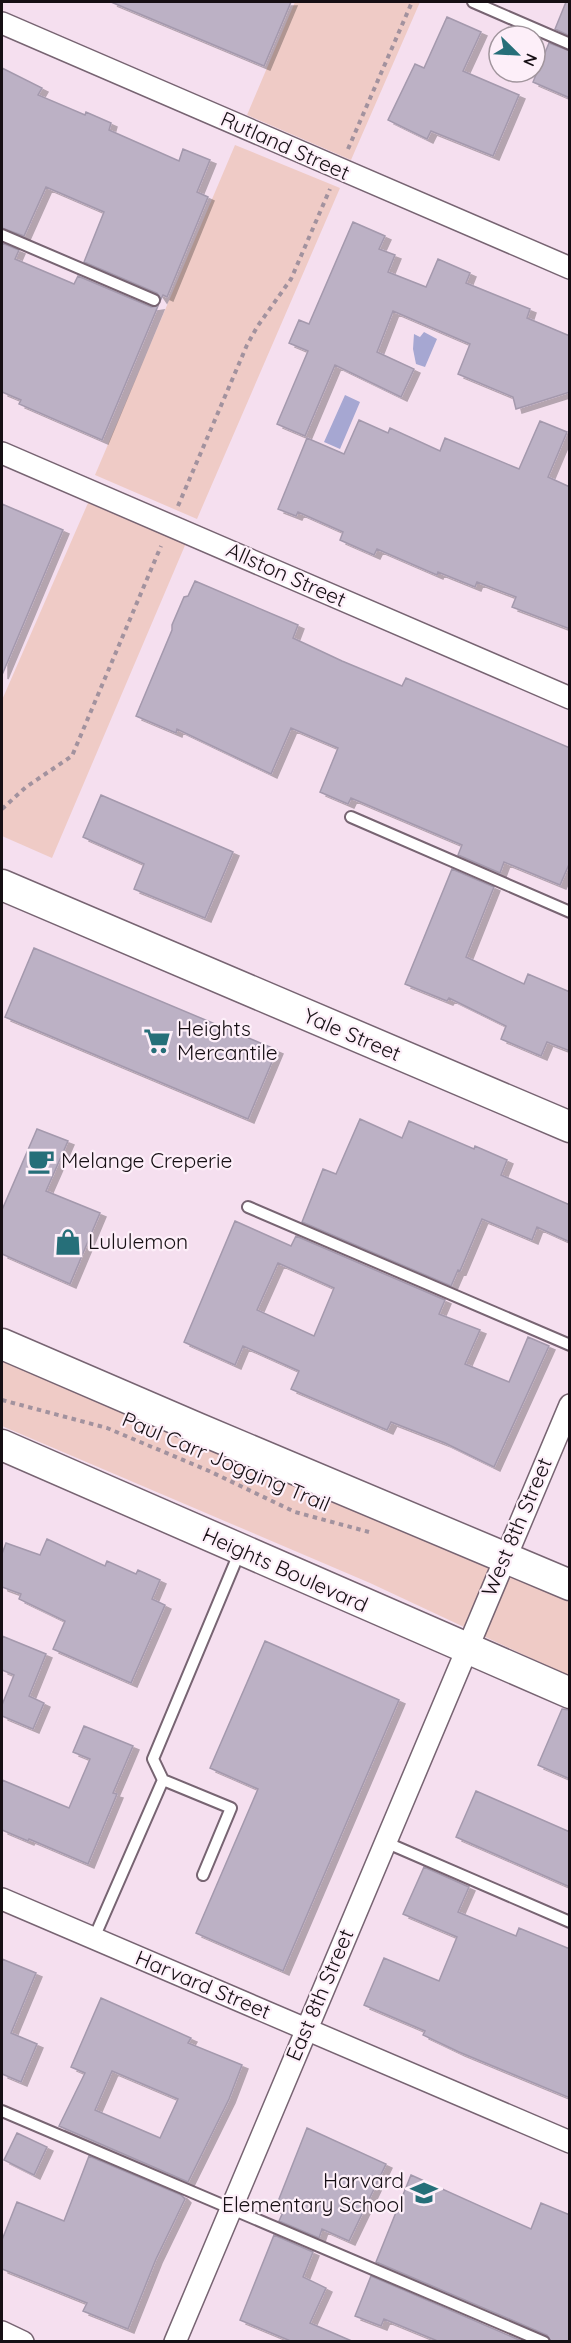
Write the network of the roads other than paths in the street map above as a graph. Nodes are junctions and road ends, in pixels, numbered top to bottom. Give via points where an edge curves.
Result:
1 (473, 2) edge
2 (2, 23) edge
3 (570, 44) edge
4 (2, 235) edge
5 (570, 268) edge
6 (154, 300) dead end
7 (2, 453) edge
8 (570, 698) edge
9 (351, 817) dead end
10 (3, 888) edge
11 (570, 912) edge
12 (570, 1127) edge
13 (248, 1207) dead end
14 (2, 1344) edge
15 (570, 1345) edge
16 (570, 1405) edge
17 (2, 1445) edge
18 (240, 1550) junction
19 (505, 1557) junction
20 (570, 1585) edge
21 (466, 1649) junction
22 (570, 1693) edge
23 (163, 1780) junction
24 (384, 1842) junction
25 (203, 1875) dead end
26 (2, 1899) edge
27 (570, 1922) edge
28 (94, 1938) junction
29 (306, 2029) junction
30 (2, 2111) edge
31 (570, 2142) edge
32 (231, 2207) junction
33 (2, 2332) edge
34 (23, 2342) edge
35 (175, 2342) edge
36 (544, 2342) edge

1 - 3 lane
2 - 5 street, Rutland Street
4 - 6 lane
7 - 8 street, Allston Street
9 - 11 lane
10 - 12 main road, Yale Street
13 - 15 lane
14 - 19 main road
16 - 19 street, West 8th Street
17 - 18 main road, Heights Boulevard
18 - 21 main road, Heights Boulevard
18 - 23 lane via 153,1759
19 - 20 main road
19 - 21 street, West 8th Street
21 - 22 main road, Heights Boulevard
21 - 24 street, East 8th Street
23 - 25 lane via 231,1809
23 - 28 lane
24 - 27 lane
24 - 29 street, East 8th Street
26 - 28 street, Harvard Street
28 - 29 street, Harvard Street
29 - 31 street, Harvard Street
29 - 32 street, East 8th Street
30 - 32 lane
32 - 35 street, East 8th Street
32 - 36 lane
33 - 34 street

